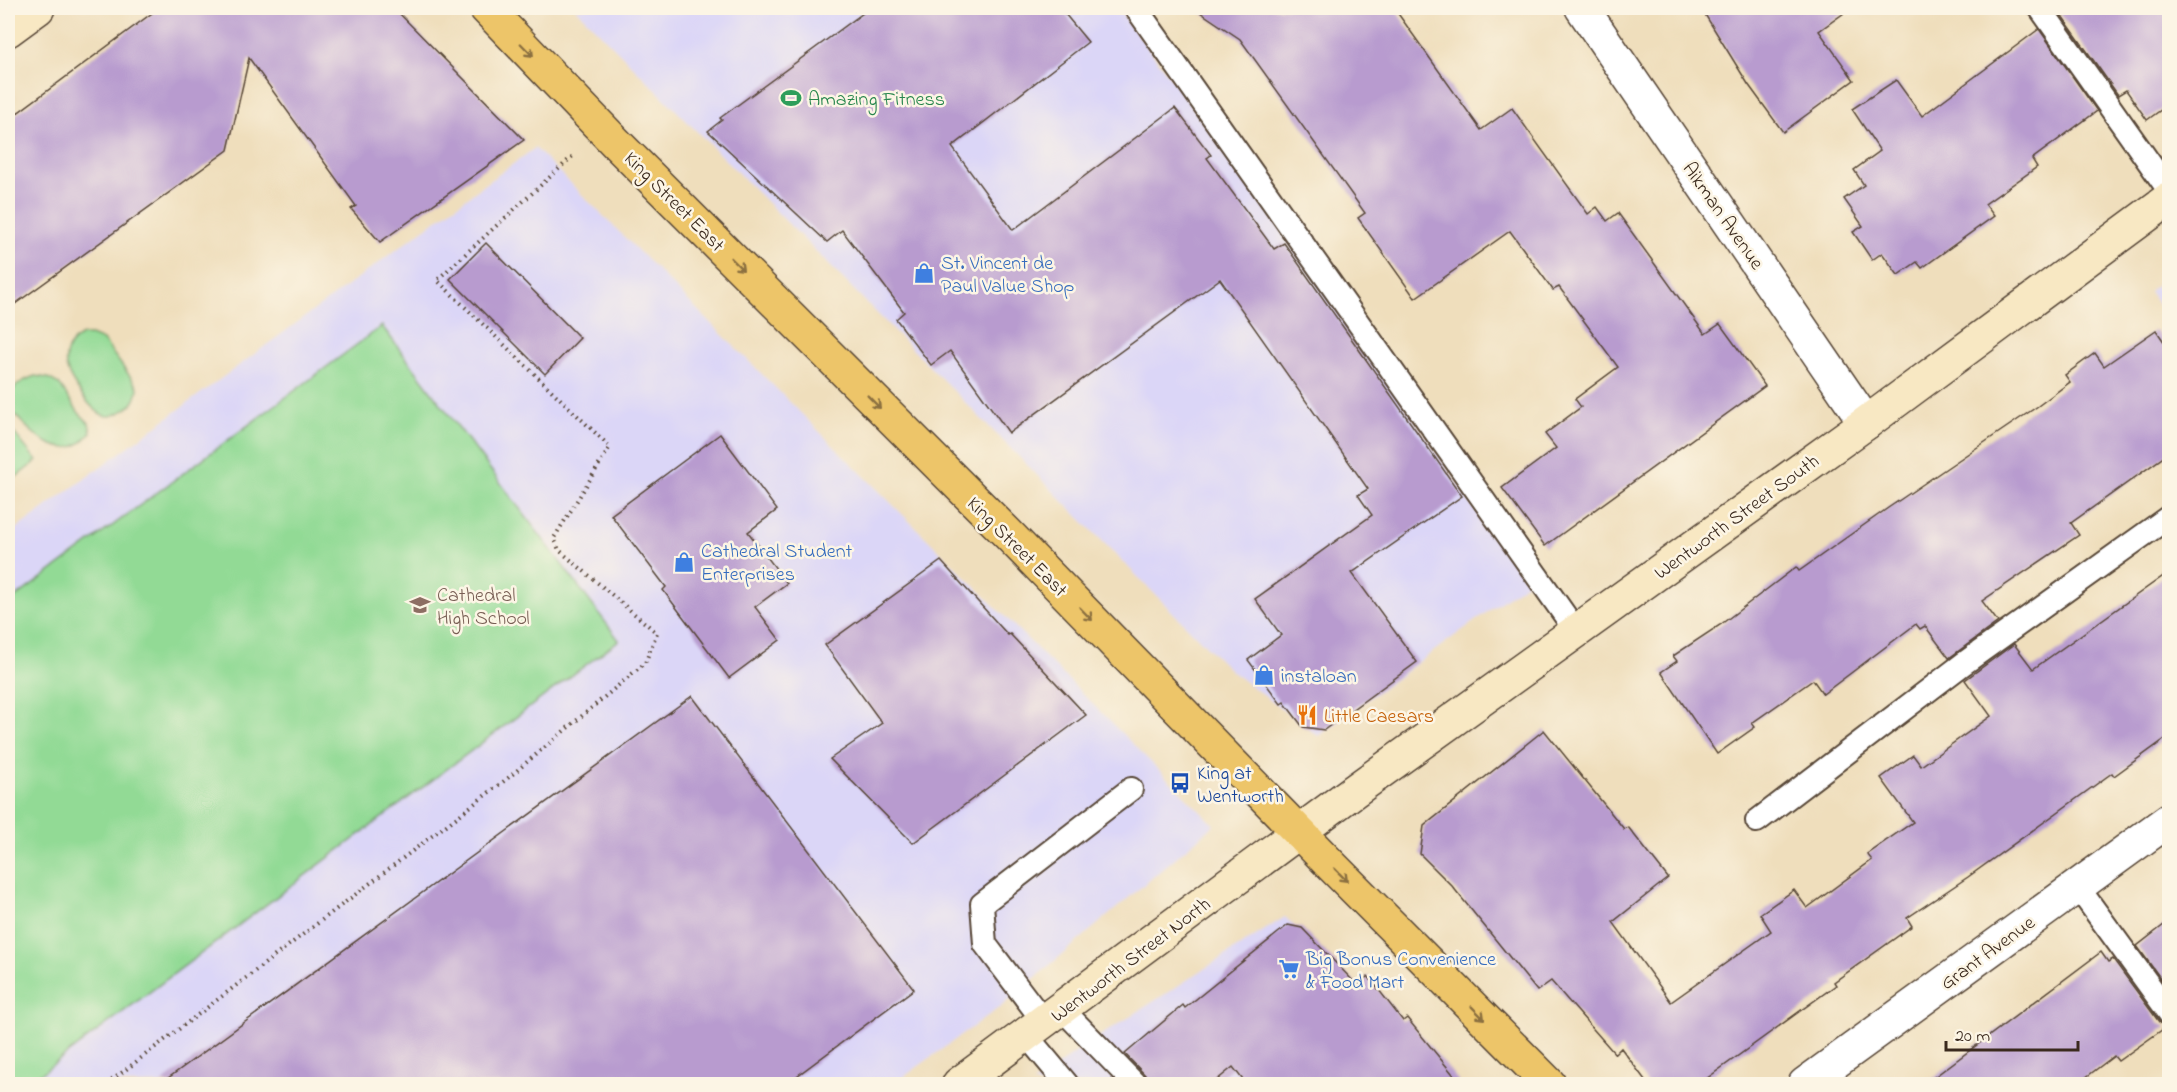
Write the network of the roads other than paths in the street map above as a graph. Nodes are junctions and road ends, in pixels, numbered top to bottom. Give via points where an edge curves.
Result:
1 (38, 8) edge
2 (486, 8) edge
3 (1136, 8) edge
4 (1582, 8) edge
5 (2040, 8) edge
6 (8, 30) edge
7 (2169, 192) edge
8 (2169, 198) edge
9 (1866, 423) junction
10 (2169, 516) edge
11 (1576, 631) junction
12 (1131, 789) dead end
13 (2169, 819) edge
14 (1757, 821) dead end
15 (1300, 832) junction
16 (2077, 886) junction
17 (2169, 1014) edge
18 (1044, 1022) junction
19 (959, 1084) edge
20 (1067, 1084) edge
21 (1135, 1084) edge
22 (1549, 1084) edge
23 (1805, 1084) edge

1 - 6 main road
2 -> 15 main road, King Street East
3 - 11 lane
4 - 9 street, Aikman Avenue
5 - 7 lane
8 - 9 main road, Wentworth Street South
9 - 11 main road, Wentworth Street South
10 - 14 lane via 1963,664
11 - 15 main road, Wentworth Street South
12 - 18 lane via 982,904 985,944
13 - 16 street, Grant Avenue
15 - 18 main road, Wentworth Street North
15 -> 22 main road, King Street East
16 - 17 lane
16 - 23 street, Grant Avenue
18 - 19 main road, Wentworth Street North
18 - 20 lane
18 - 21 lane

